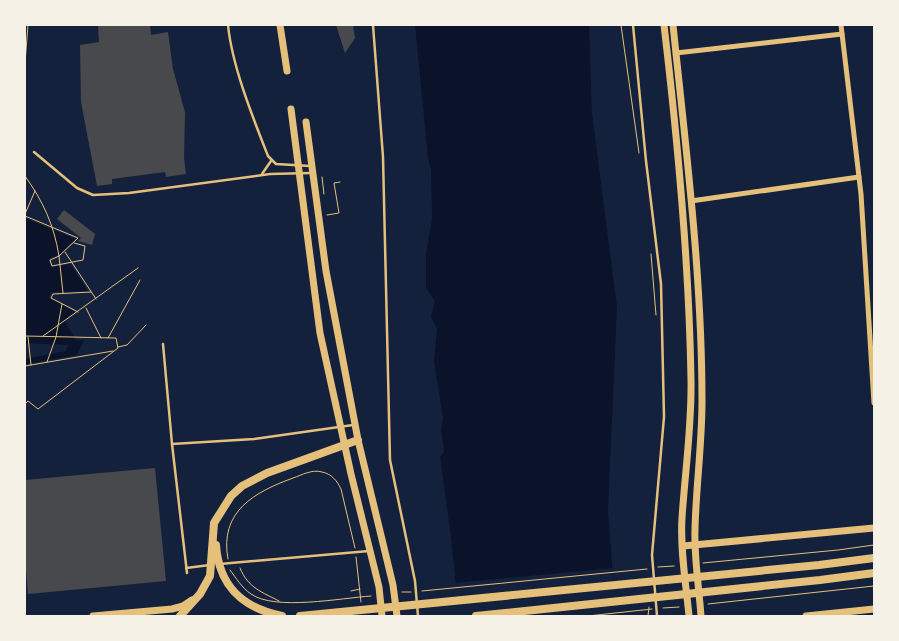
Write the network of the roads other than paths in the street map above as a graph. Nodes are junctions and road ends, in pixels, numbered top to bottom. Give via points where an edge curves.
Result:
1 (228, 25) edge
2 (280, 25) edge
3 (373, 25) edge
4 (633, 25) edge
5 (664, 25) edge
6 (673, 25) edge
7 (841, 25) edge
8 (842, 34) junction
9 (676, 53) junction
10 (287, 70) dead end
11 (291, 109) dead end
12 (306, 122) dead end
13 (34, 152) dead end
14 (271, 161) junction
15 (300, 170) junction
16 (312, 170) junction
17 (262, 175) junction
18 (859, 177) junction
19 (691, 201) junction
20 (163, 344) dead end
21 (874, 402) edge
22 (355, 425) junction
23 (341, 426) junction
24 (358, 440) junction
25 (172, 444) junction
26 (345, 445) junction
27 (214, 523) junction
28 (874, 528) edge
29 (695, 545) junction
30 (683, 546) junction
31 (370, 550) junction
32 (874, 558) edge
33 (186, 568) junction
34 (187, 573) dead end
35 (874, 573) edge
36 (200, 594) junction
37 (874, 608) edge
38 (93, 616) edge
39 (180, 616) edge
40 (282, 616) edge
41 (300, 616) edge
42 (382, 616) edge
43 (397, 616) edge
44 (418, 616) edge
45 (476, 616) edge
46 (657, 616) edge
47 (689, 616) edge
48 (701, 616) edge
49 (806, 616) edge

1 - 14 lane via 243,86
2 - 10 main road
3 - 44 lane via 383,157 390,460 415,581
4 - 46 lane via 661,284 664,417 652,555
5 - 30 main road via 677,132 688,276 691,381
6 - 9 main road
7 - 8 street
8 - 9 street
8 - 18 street
9 - 19 main road
11 - 15 main road
12 - 16 main road
13 - 17 lane via 77,188 93,195
14 - 15 lane
14 - 17 lane
15 - 16 lane
15 - 16 lane
15 - 17 lane
15 - 23 main road via 320,332
16 - 22 main road via 326,271
18 - 19 street
18 - 21 street
19 - 29 main road via 702,401
20 - 25 lane
22 - 23 lane
22 - 24 main road
23 - 25 lane via 254,439
23 - 26 main road
24 - 26 main road
24 - 43 main road via 393,585
25 - 33 lane
26 - 27 main road via 267,473 242,486 231,496
26 - 31 main road
27 - 36 main road via 210,576
27 - 40 main road via 216,558 232,589 244,602
28 - 29 main road
29 - 30 main road
29 - 48 main road
30 - 47 main road
31 - 33 lane
31 - 42 main road
32 - 41 main road
33 - 34 lane
35 - 45 main road
36 - 38 main road via 183,606 172,609
36 - 39 main road
37 - 49 main road

